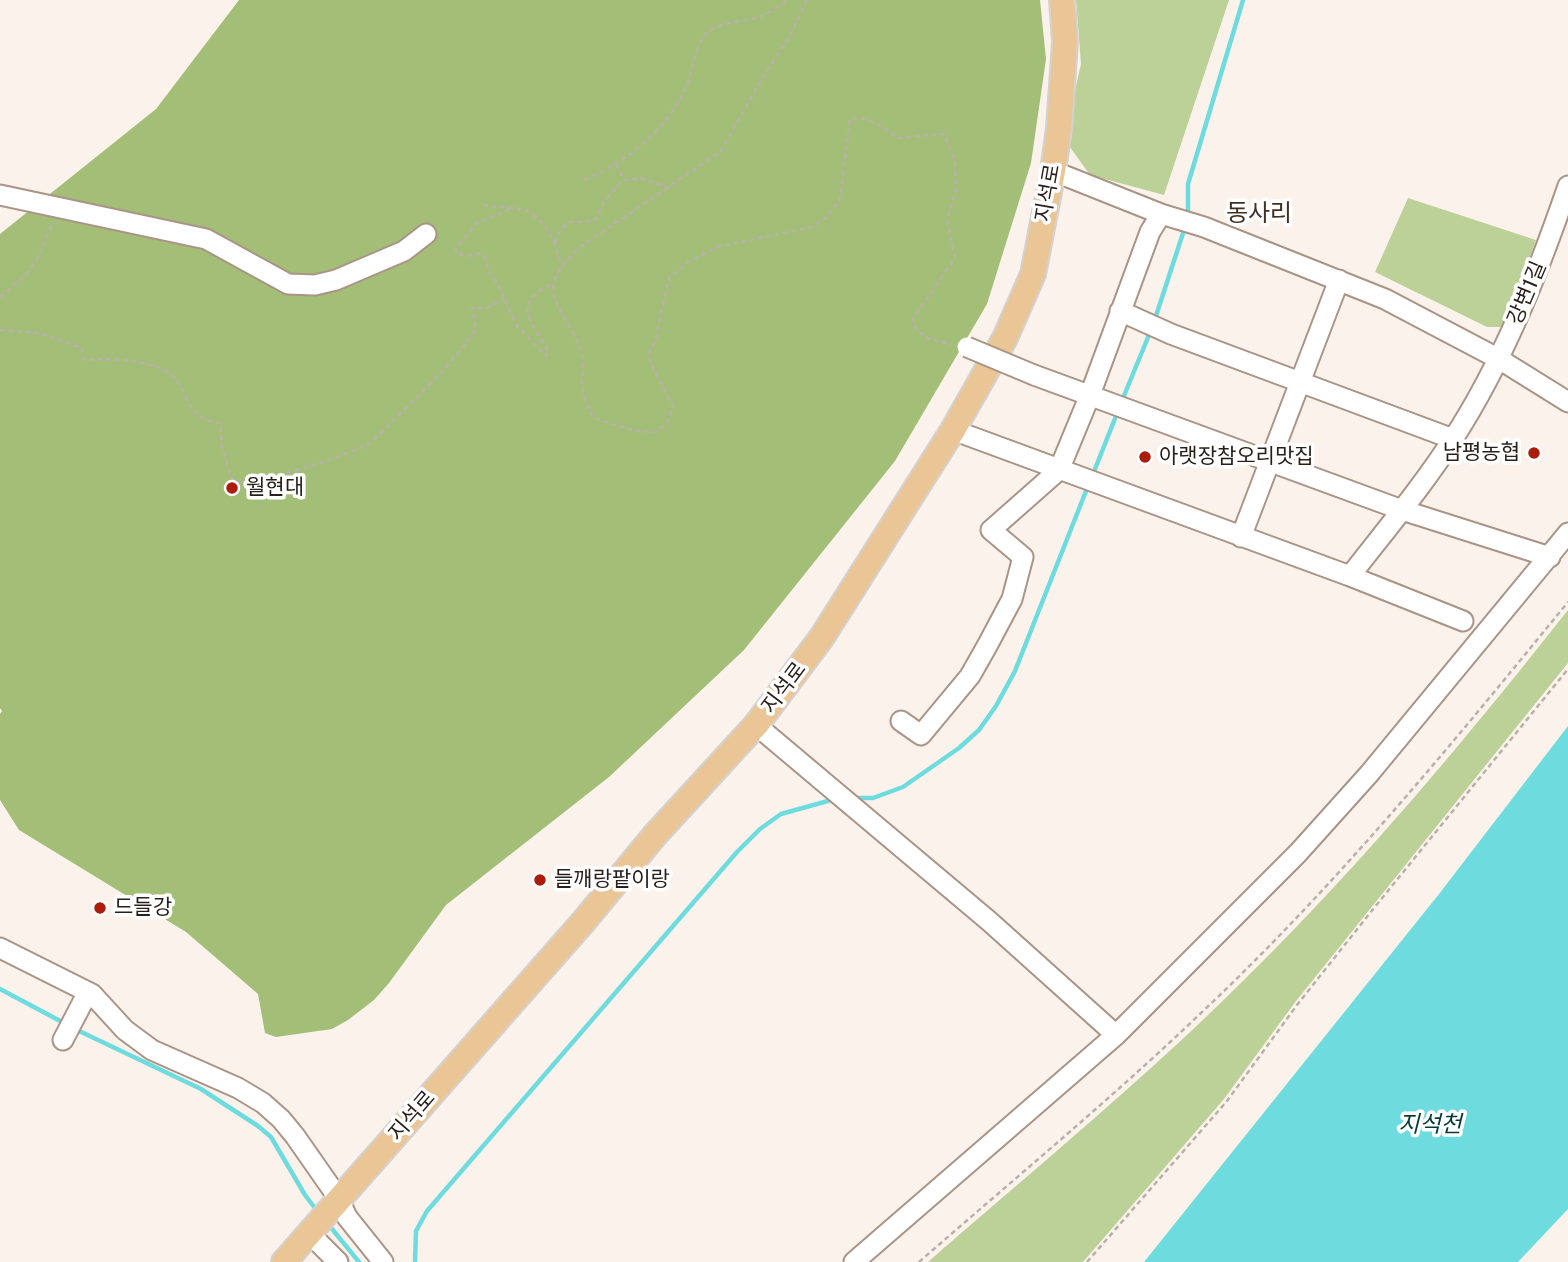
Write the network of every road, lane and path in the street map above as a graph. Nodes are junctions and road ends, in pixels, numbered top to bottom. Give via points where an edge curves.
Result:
1 (788, 0) edge
2 (807, 0) edge
3 (1062, 0) edge
4 (615, 163) junction
5 (1053, 170) junction
6 (584, 180) dead end
7 (624, 180) junction
8 (1568, 186) edge
9 (669, 188) junction
10 (0, 195) edge
11 (483, 205) dead end
12 (510, 209) junction
13 (69, 210) junction
14 (1161, 214) junction
15 (1562, 226) edge
16 (426, 234) dead end
17 (555, 243) junction
18 (561, 264) junction
19 (1339, 281) junction
20 (553, 283) junction
21 (0, 297) edge
22 (504, 299) junction
23 (1128, 316) junction
24 (0, 330) edge
25 (960, 346) joint
26 (1499, 359) junction
27 (1299, 380) junction
28 (1096, 397) junction
29 (1568, 402) edge
30 (953, 430) junction
31 (1453, 439) junction
32 (1269, 461) junction
33 (1066, 471) junction
34 (1402, 510) junction
35 (1568, 533) edge
36 (1241, 537) junction
37 (1549, 557) junction
38 (1350, 576) junction
39 (1568, 602) edge
40 (1463, 621) dead end
41 (1568, 669) edge
42 (901, 721) dead end
43 (755, 725) junction
44 (0, 948) edge
45 (88, 992) junction
46 (1116, 1035) junction
47 (63, 1039) dead end
48 (337, 1200) junction
49 (311, 1230) junction
50 (284, 1262) edge
51 (338, 1262) edge
52 (383, 1262) edge
53 (853, 1262) edge
54 (919, 1262) edge
55 (1087, 1262) edge

1 - 4 path via 758,18 710,30 671,115 642,145
2 - 9 path via 720,152
3 - 5 main road, 지석로 via 1063,81
4 - 6 path
4 - 7 path
5 - 14 street
5 - 30 main road, 지석로 via 1023,301
7 - 9 path via 641,177
7 - 17 path via 604,201 596,219 569,222
8 - 15 street, 강변1길
9 - 18 path
10 - 13 street
11 - 12 path
12 - 17 path via 535,217
12 - 22 path via 477,223 456,248 456,253 484,256
13 - 16 street via 205,239 288,284 337,280 404,251
13 - 21 path via 49,229 37,260
14 - 19 street
14 - 23 street via 1150,232
15 - 26 street, 강변1길
17 - 18 path
18 - 20 path
19 - 26 street via 1414,313
19 - 27 street
20 - 22 path via 530,298 527,315 549,352 546,356 517,326
20 - 25 path via 557,307 583,352 582,392 593,418 656,432 667,423 673,406 648,354 669,278 717,247 812,227 827,217 840,199 850,119 861,117 898,138 944,134 950,147 956,190 947,220 954,258 914,318 916,330 928,338
22 - 24 path via 487,308 472,308 475,328 467,341 435,381 379,436 280,476 242,484 231,478 220,423 206,421 191,408 170,373 150,365 84,360 82,348 40,333
23 - 27 street
23 - 28 street
25 - 28 street, bridge
26 - 29 street
26 - 31 street, 강변1길
27 - 31 street
27 - 32 street
28 - 32 street
28 - 33 street
30 - 33 street
30 - 43 main road, 지석로 via 822,637
31 - 34 street, 강변1길
32 - 34 street
32 - 36 street
33 - 36 street
33 - 42 street via 991,530 1024,557 1012,599 970,676 921,734
34 - 37 street
34 - 38 street, 강변1길
35 - 37 street
36 - 38 street
37 - 46 street via 1298,853
38 - 40 street
39 - 54 path via 1312,901 1143,1067
41 - 55 path via 1297,1005 1227,1101
43 - 46 street via 989,921
43 - 48 main road, 지석로
44 - 45 street
45 - 47 street
45 - 48 street via 152,1050 238,1088 281,1119
46 - 53 street
48 - 49 main road, 지석로
48 - 52 street
49 - 50 main road, 지석로
49 - 51 street

